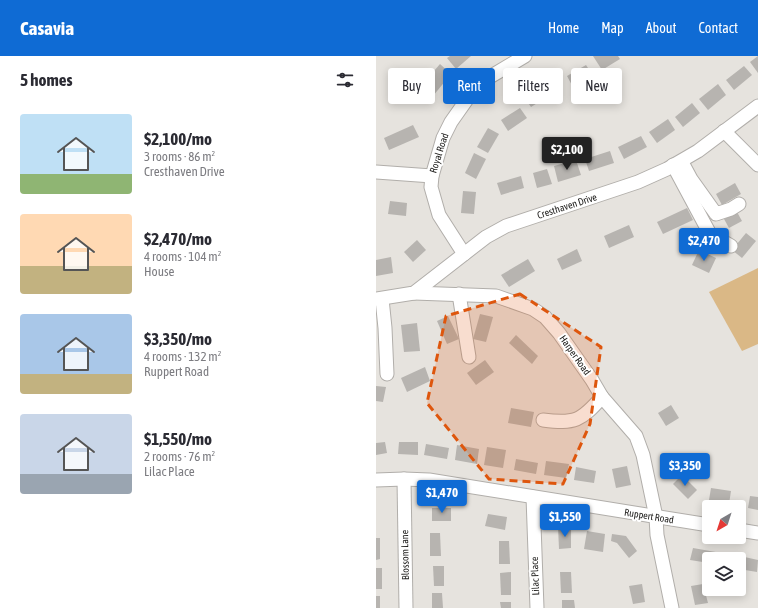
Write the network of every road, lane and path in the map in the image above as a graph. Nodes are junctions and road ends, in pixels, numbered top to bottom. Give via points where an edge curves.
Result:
1 (525, 56) edge
2 (758, 106) edge
3 (724, 131) junction
4 (677, 163) junction
5 (758, 165) edge
6 (376, 172) edge
7 (432, 176) junction
8 (739, 204) dead end
9 (731, 246) dead end
10 (464, 254) junction
11 (414, 293) junction
12 (459, 294) junction
13 (379, 299) edge
14 (469, 356) dead end
15 (387, 374) dead end
16 (602, 397) junction
17 (543, 420) dead end
18 (404, 479) junction
19 (376, 480) edge
20 (533, 497) junction
21 (656, 517) junction
22 (702, 524) edge
23 (746, 531) edge
24 (758, 533) edge
25 (406, 608) edge
26 (536, 608) edge
27 (672, 608) edge

1 - 7 street, Royal Road via 488,78 470,96 443,138
2 - 3 street, Cresthaven Drive
3 - 4 street, Cresthaven Drive
3 - 5 street
4 - 8 street via 716,214
4 - 9 street via 710,234
4 - 10 street, Cresthaven Drive via 638,182 506,226
6 - 7 street
7 - 10 street, Royal Road via 431,187 439,215
10 - 11 street, Cresthaven Drive
11 - 12 street, Harper Road
11 - 13 street, Cresthaven Drive
12 - 14 street
12 - 16 street, Harper Road via 496,296 533,309 546,317 568,344
13 - 15 street via 385,328
16 - 17 street via 580,419 559,422
16 - 21 street, Harper Road via 636,436 643,455
18 - 19 street, Ruppert Road
18 - 20 street, Ruppert Road via 429,480
18 - 25 street, Blossom Lane
20 - 21 street, Ruppert Road
20 - 26 street, Lilac Place
21 - 22 street, Ruppert Road
21 - 27 street, Harper Road
23 - 24 street

